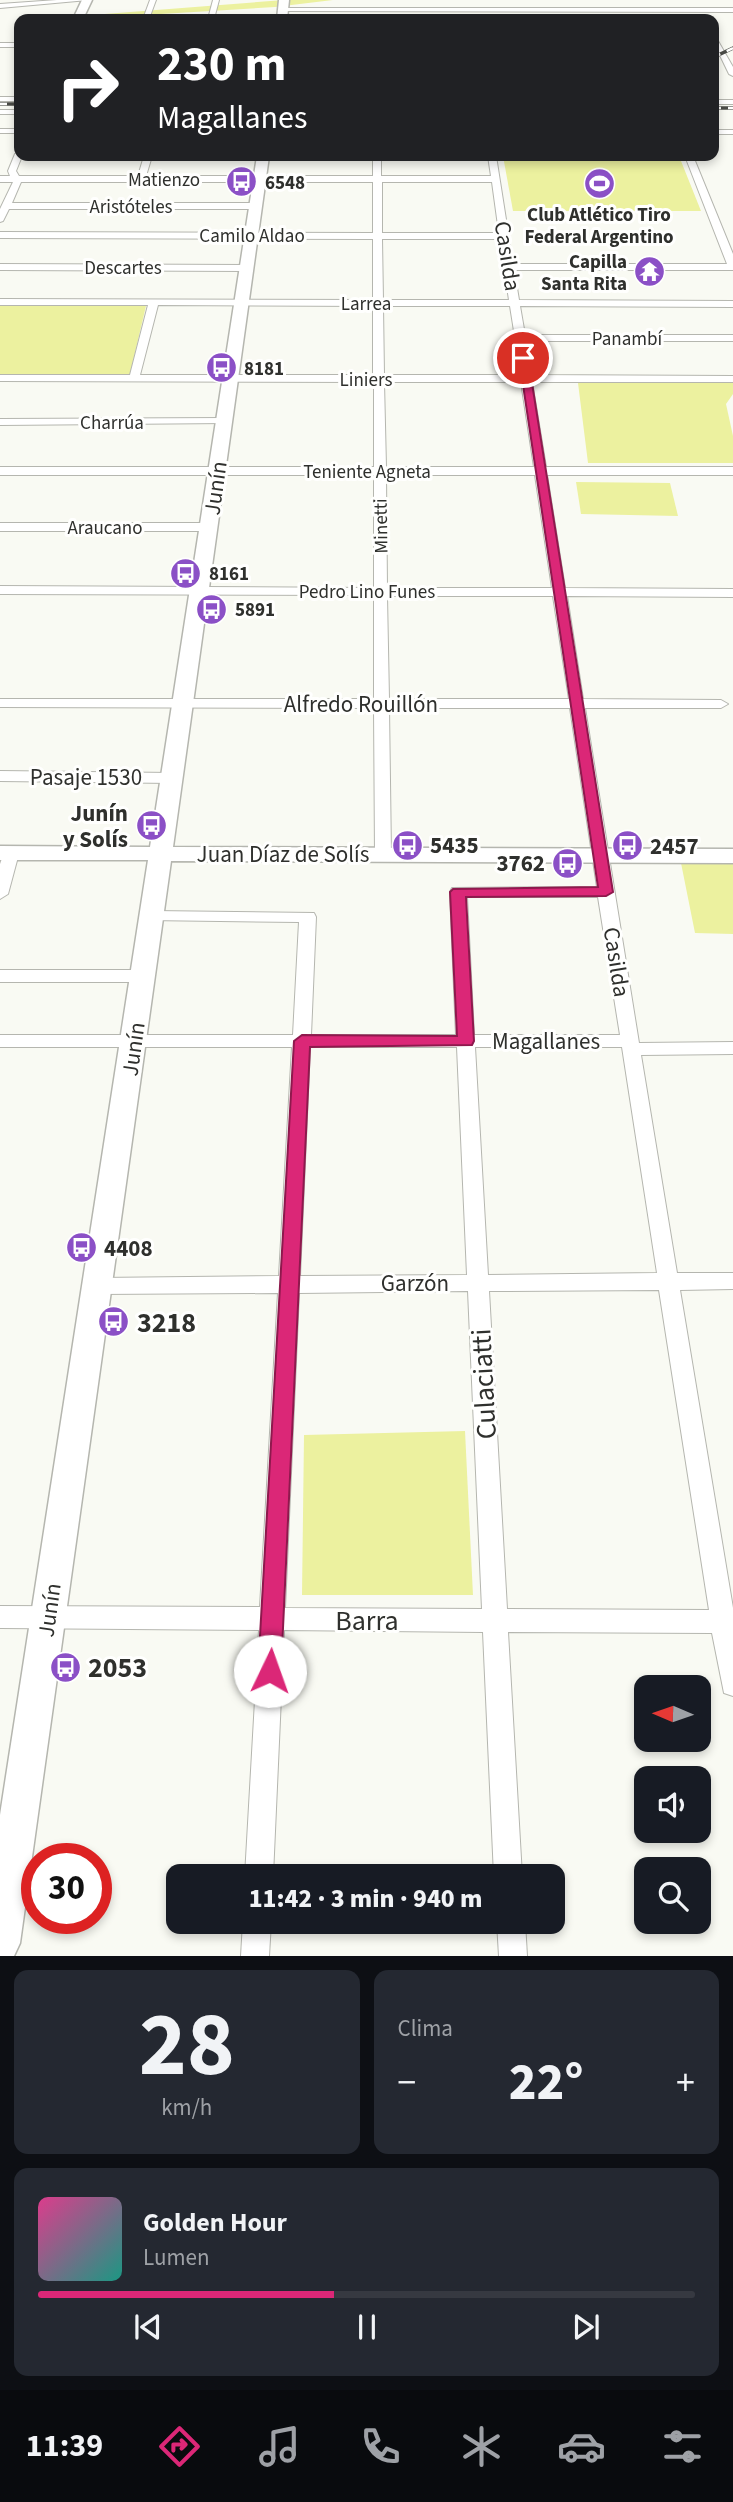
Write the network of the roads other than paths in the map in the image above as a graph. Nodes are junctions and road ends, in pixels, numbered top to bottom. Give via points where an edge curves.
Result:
1 (86, 0) edge
2 (376, 0) edge
3 (466, 0) edge
4 (512, 0) edge
5 (567, 0) edge
6 (625, 0) edge
7 (695, 0) edge
8 (0, 6) edge
9 (283, 10) edge
10 (376, 10) junction
11 (468, 10) junction
12 (514, 10) junction
13 (571, 10) junction
14 (629, 10) junction
15 (701, 10) junction
16 (733, 10) edge
17 (68, 13) dead end
18 (74, 14) edge
19 (376, 14) edge
20 (469, 14) edge
21 (515, 14) edge
22 (572, 14) edge
23 (631, 14) edge
24 (703, 14) edge
25 (719, 50) edge
26 (733, 74) edge
27 (16, 161) edge
28 (146, 161) edge
29 (263, 161) edge
30 (377, 161) edge
31 (493, 161) edge
32 (690, 161) edge
33 (0, 179) edge
34 (16, 179) junction
35 (141, 179) junction
36 (261, 179) junction
37 (377, 179) junction
38 (496, 179) junction
39 (6, 206) junction
40 (255, 206) junction
41 (0, 219) edge
42 (0, 235) edge
43 (251, 235) junction
44 (377, 236) junction
45 (505, 236) junction
46 (722, 237) junction
47 (733, 238) edge
48 (0, 267) edge
49 (509, 267) junction
50 (733, 267) edge
51 (247, 268) junction
52 (0, 302) edge
53 (154, 303) junction
54 (242, 303) junction
55 (378, 303) junction
56 (515, 303) junction
57 (733, 303) edge
58 (520, 338) junction
59 (733, 338) edge
60 (0, 379) edge
61 (134, 379) junction
62 (230, 379) junction
63 (379, 379) junction
64 (527, 379) junction
65 (733, 379) edge
66 (224, 421) junction
67 (0, 422) edge
68 (0, 471) edge
69 (217, 471) junction
70 (380, 471) junction
71 (541, 471) junction
72 (733, 471) edge
73 (0, 527) edge
74 (209, 527) junction
75 (0, 590) edge
76 (200, 591) junction
77 (381, 591) junction
78 (560, 593) junction
79 (733, 593) edge
80 (0, 703) edge
81 (184, 703) junction
82 (382, 704) junction
83 (577, 704) junction
84 (721, 704) dead end
85 (0, 776) edge
86 (173, 778) junction
87 (5, 853) edge
88 (162, 854) junction
89 (383, 855) junction
90 (600, 855) junction
91 (733, 856) edge
92 (606, 892) junction
93 (0, 894) edge
94 (153, 916) junction
95 (0, 976) edge
96 (144, 976) junction
97 (0, 1041) edge
98 (134, 1041) junction
99 (302, 1041) junction
100 (466, 1041) junction
101 (631, 1045) junction
102 (733, 1048) edge
103 (733, 1281) edge
104 (668, 1282) junction
105 (478, 1283) junction
106 (289, 1284) junction
107 (98, 1286) junction
108 (0, 1617) edge
109 (48, 1618) junction
110 (272, 1619) junction
111 (496, 1621) junction
112 (728, 1622) edge
113 (733, 1684) edge
114 (260, 1864) edge
115 (508, 1864) edge
116 (256, 1934) edge
117 (512, 1934) edge
118 (0, 1943) edge
119 (255, 1956) edge
120 (513, 1956) edge

1 - 8 street
2 - 10 street
3 - 11 street
4 - 12 street
5 - 13 street
6 - 14 street
7 - 15 street
9 - 10 street
10 - 11 street
10 - 19 street
11 - 12 street
11 - 20 street
12 - 13 street
12 - 21 street
13 - 14 street
13 - 22 street
14 - 15 street
14 - 23 street
15 - 16 street
15 - 24 street
17 - 18 street
25 - 26 street
27 - 34 street via 12,171
28 - 35 street
29 - 36 main road, Junín
30 - 37 street, Minetti
31 - 38 street, Casilda
32 - 46 street
33 - 34 street, Matienzo
34 - 35 street, Matienzo
34 - 39 street
35 - 36 street, Matienzo
36 - 37 street, Matienzo
36 - 40 main road, Junín
37 - 38 street, Matienzo
37 - 44 street, Minetti
38 - 45 street, Casilda
39 - 40 street, Aristóteles
39 - 41 street
40 - 43 main road, Junín
42 - 43 street, Camilo Aldao
43 - 44 street, Camilo Aldao
43 - 51 main road, Junín
44 - 45 street, Camilo Aldao
44 - 55 street, Minetti
45 - 49 street, Casilda
46 - 47 street
46 - 50 street
48 - 51 street, Descartes
49 - 50 street
49 - 56 street, Casilda
51 - 54 main road, Junín
52 - 53 street, Larrea
53 - 54 street, Larrea
53 - 61 street
54 - 55 street, Larrea
54 - 62 main road, Junín
55 - 56 street, Larrea
55 - 63 street, Minetti
56 - 57 street, Larrea
56 - 58 street, Casilda
58 - 59 street, Panambí
58 - 64 street, Casilda
60 - 61 street, Liniers
61 - 62 street, Liniers
62 - 63 street, Liniers
62 - 66 main road, Junín
63 - 64 street, Liniers
63 - 70 street, Minetti
64 - 65 street, Liniers
64 - 71 street, Casilda
66 - 67 street, Charrúa
66 - 69 main road, Junín
68 - 69 street, Teniente Agneta
69 - 70 street, Teniente Agneta
69 - 74 main road, Junín
70 - 71 street, Teniente Agneta
70 - 77 street, Minetti
71 - 72 street, Teniente Agneta
71 - 78 street, Casilda
73 - 74 street, Araucano
74 - 76 main road, Junín
75 - 76 street, Pedro Lino Funes
76 - 77 street, Pedro Lino Funes
76 - 81 main road, Junín
77 - 78 street, Pedro Lino Funes
77 - 82 street, Minetti
78 - 79 street, Pedro Lino Funes
78 - 83 street, Casilda
80 - 81 street, Alfredo Rouillón
81 - 82 street, Alfredo Rouillón
81 - 86 main road, Junín
82 - 83 street, Alfredo Rouillón
82 - 89 street, Minetti
83 - 84 street, Alfredo Rouillón
83 - 90 street, Casilda
85 - 86 street, Pasaje 1530
86 - 88 main road, Junín
87 - 88 main road, Juan Díaz de Solís
87 - 93 street
88 - 89 main road, Juan Díaz de Solís
88 - 94 main road, Junín
89 - 90 main road, Juan Díaz de Solís
90 - 91 main road, Juan Díaz de Solís
90 - 92 street, Casilda
92 - 100 street, Culaciatti via 458,892
92 - 101 street, Casilda
94 - 96 main road, Junín
94 - 99 street via 308,917
95 - 96 street
96 - 98 main road, Junín
97 - 98 street, Magallanes
98 - 99 street, Magallanes
98 - 107 main road, Junín
99 - 100 street, Magallanes
99 - 106 street
100 - 101 street, Magallanes
100 - 105 street, Culaciatti
101 - 102 street, Magallanes
101 - 104 street, Casilda
103 - 104 street, Garzón
104 - 105 street, Garzón
104 - 112 street, Casilda
105 - 106 street, Garzón
105 - 111 street, Culaciatti
106 - 107 street, Garzón
106 - 110 street
107 - 109 main road, Junín
108 - 109 street, Barra
109 - 110 street, Barra
109 - 118 main road, Junín
110 - 111 street, Barra
110 - 114 street
111 - 112 street, Barra
111 - 115 street, Culaciatti
112 - 113 street, Casilda
116 - 119 street
117 - 120 street

